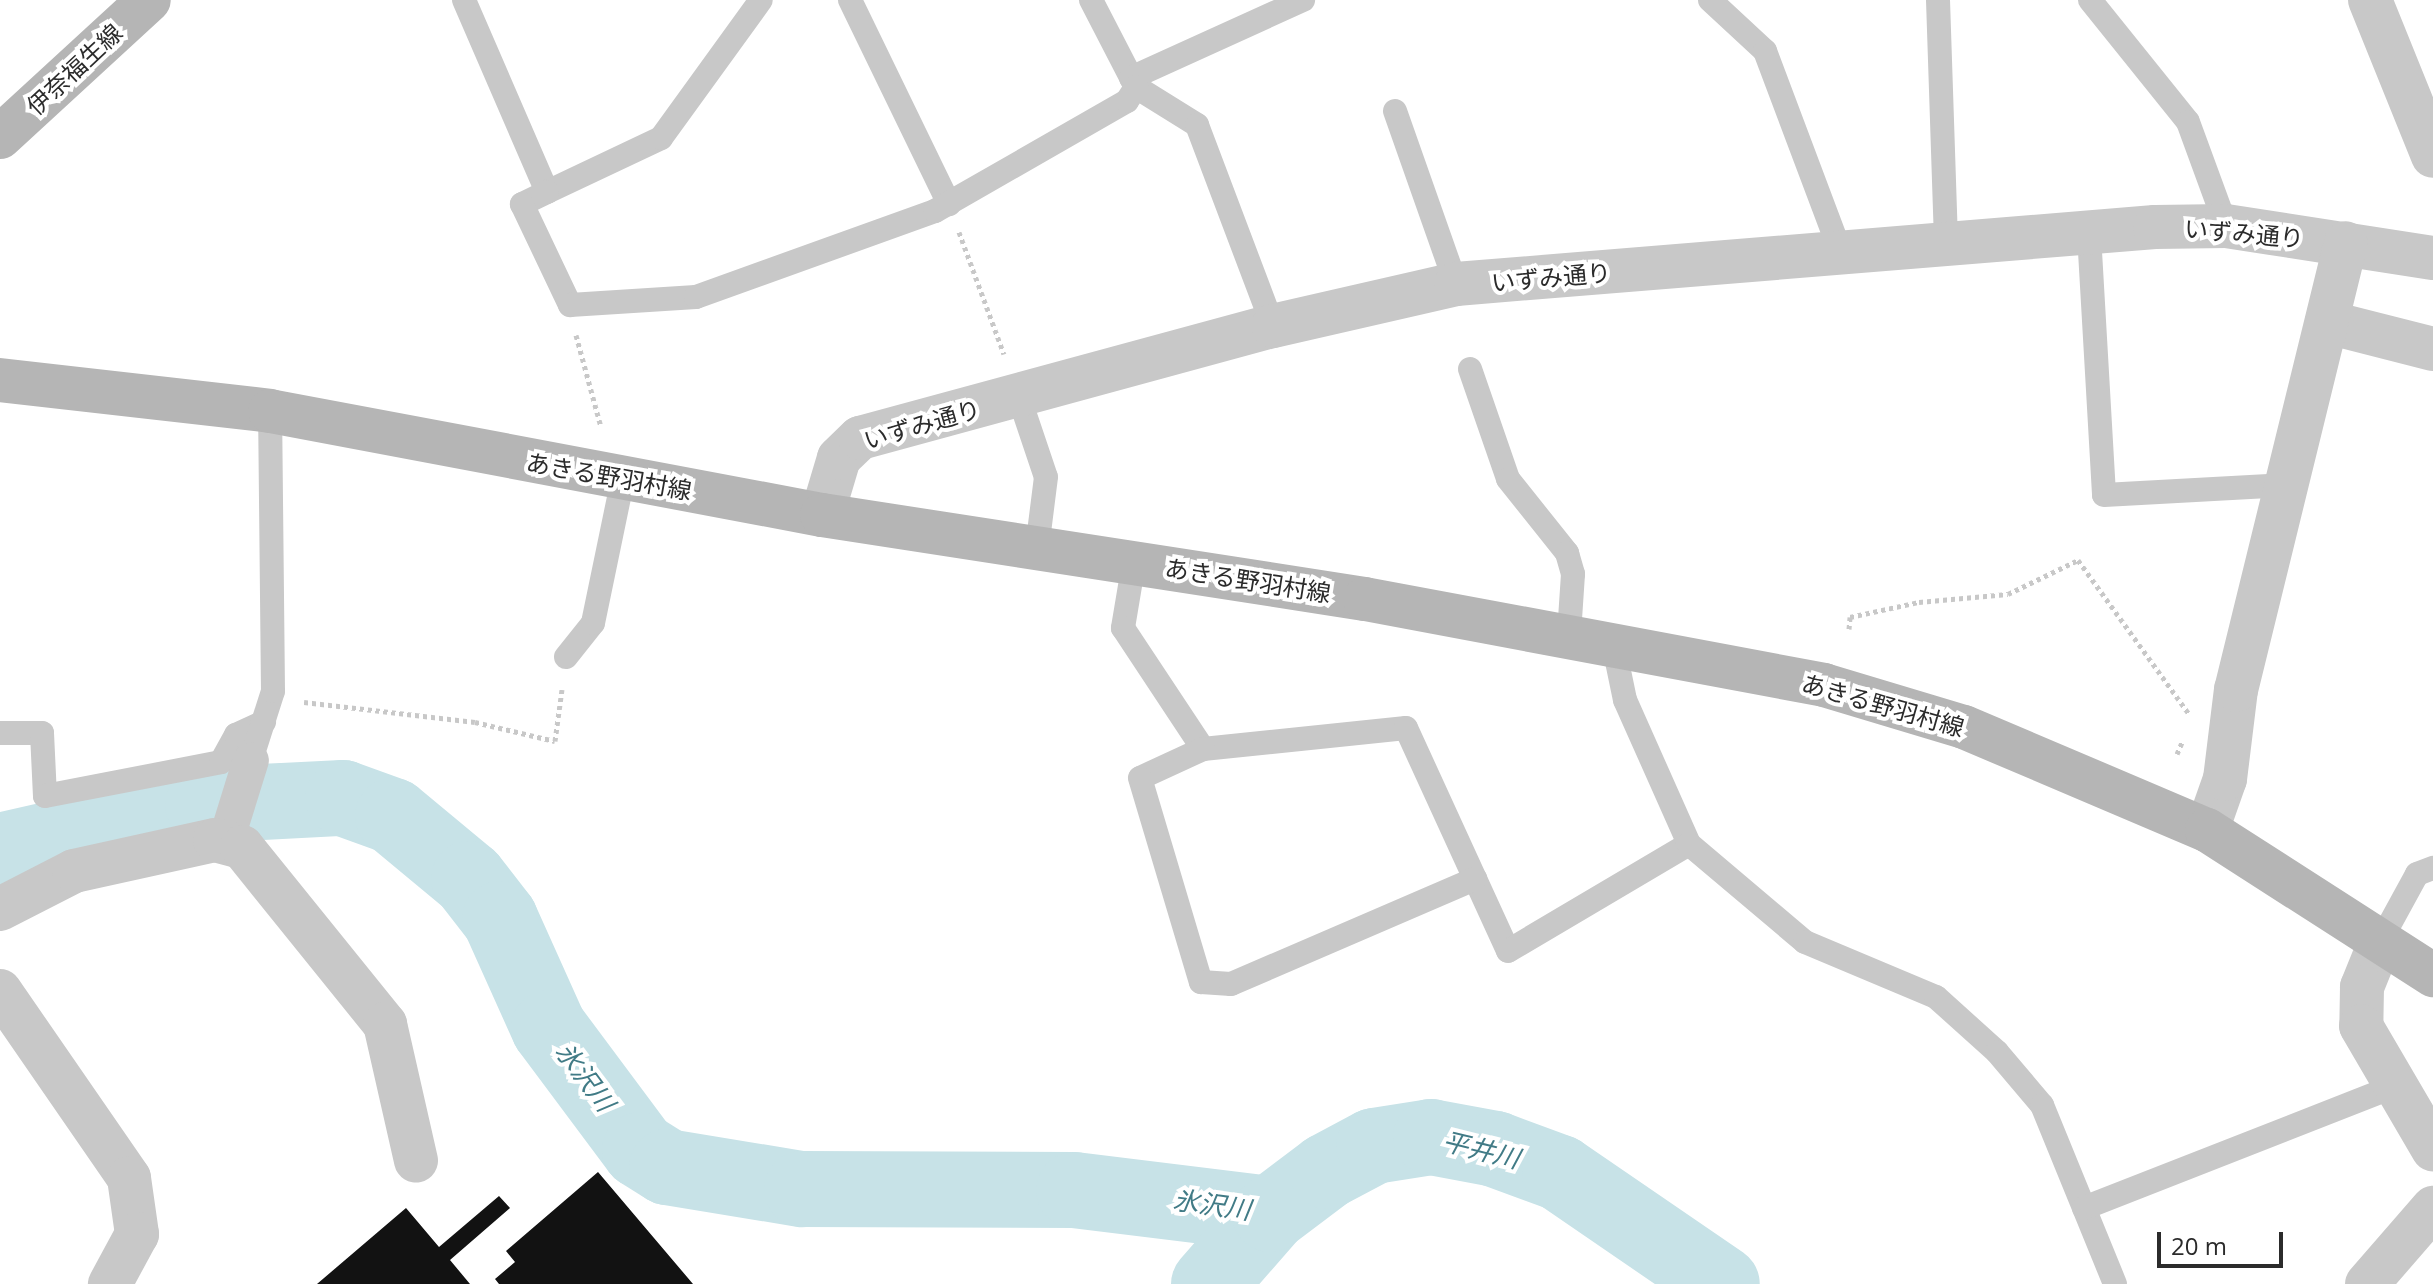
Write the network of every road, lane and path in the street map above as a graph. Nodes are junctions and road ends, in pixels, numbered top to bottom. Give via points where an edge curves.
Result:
1 (149, 0) edge
2 (464, 0) edge
3 (761, 0) edge
4 (850, 0) edge
5 (1091, 0) edge
6 (1303, 0) edge
7 (1710, 0) edge
8 (1938, 0) edge
9 (2090, 0) edge
10 (2370, 0) edge
11 (1134, 82) junction
12 (1395, 111) dead end
13 (0, 137) edge
14 (2433, 156) edge
15 (547, 192) junction
16 (949, 204) junction
17 (2226, 226) junction
18 (2089, 234) junction
19 (2346, 243) junction
20 (1946, 245) junction
21 (1841, 253) junction
22 (2433, 258) edge
23 (1456, 284) junction
24 (572, 314) junction
25 (2327, 322) junction
26 (1273, 326) junction
27 (2433, 349) edge
28 (1470, 369) dead end
29 (0, 380) edge
30 (1019, 397) junction
31 (270, 411) junction
32 (601, 427) dead end
33 (623, 478) junction
34 (2287, 485) junction
35 (822, 515) junction
36 (1037, 548) junction
37 (1134, 562) junction
38 (1849, 629) dead end
39 (1569, 634) junction
40 (1613, 642) junction
41 (566, 657) joint
42 (273, 691) junction
43 (264, 722) junction
44 (0, 733) edge
45 (1203, 749) junction
46 (2177, 754) dead end
47 (251, 760) joint
48 (2207, 830) junction
49 (228, 837) junction
50 (1689, 844) junction
51 (2433, 868) edge
52 (1475, 879) junction
53 (0, 909) edge
54 (2381, 940) junction
55 (2433, 975) edge
56 (0, 991) edge
57 (2398, 1085) junction
58 (2433, 1149) edge
59 (416, 1161) dead end
60 (2084, 1208) junction
61 (2433, 1208) edge
62 (110, 1284) edge
63 (2115, 1284) edge
64 (2367, 1284) edge

1 - 13 main road, 伊奈福生線
2 - 15 lane
3 - 15 lane via 661,138
4 - 16 lane
5 - 11 lane
6 - 11 lane
7 - 21 lane via 1765,51
8 - 20 lane
9 - 17 lane via 2188,122
10 - 14 street
11 - 16 lane via 1127,101
11 - 26 lane via 1197,125
12 - 23 lane
15 - 24 lane via 522,204
16 - 24 lane via 877,237 696,297
16 - 30 path
17 - 18 street, いずみ通り
17 - 19 street, いずみ通り
18 - 20 street, いずみ通り
18 - 34 lane via 2104,495
19 - 22 street, いずみ通り
19 - 25 street
20 - 21 street, いずみ通り
21 - 23 street, いずみ通り
23 - 26 street, いずみ通り
24 - 32 path
25 - 27 street
25 - 34 street
26 - 30 street, いずみ通り
28 - 39 lane via 1508,479 1567,553 1573,574
29 - 31 main road, あきる野羽村線
30 - 35 street, いずみ通り via 860,438 839,458
30 - 36 lane via 1046,477
31 - 33 main road, あきる野羽村線
31 - 42 lane
33 - 35 main road, あきる野羽村線
33 - 41 lane via 593,623
34 - 48 street via 2236,690 2225,779
35 - 36 main road, あきる野羽村線
36 - 37 main road, あきる野羽村線
37 - 39 main road, あきる野羽村線
37 - 45 lane via 1123,628
38 - 46 path via 1850,617 1919,602 2008,594 2078,560 2193,719
39 - 40 main road, あきる野羽村線
40 - 48 main road, あきる野羽村線 via 1824,685 1964,727
40 - 50 lane via 1625,700
41 - 42 path via 555,741 475,722 315,706
42 - 43 lane
43 - 44 lane via 236,735 221,762 45,796 42,733
43 - 47 lane
45 - 52 lane via 1406,728
45 - 52 lane via 1140,778 1201,982 1231,984
47 - 49 street
48 - 54 main road, あきる野羽村線
49 - 53 street via 74,871
49 - 59 street via 242,847 385,1024
50 - 52 lane via 1508,951
50 - 60 lane via 1805,942 1936,997 1997,1052 2042,1105
51 - 54 lane via 2417,874
54 - 55 main road, あきる野羽村線
54 - 57 street via 2357,1006 2361,1026
56 - 62 street via 129,1178 137,1234
57 - 58 street
57 - 60 lane
60 - 63 lane
61 - 64 street

